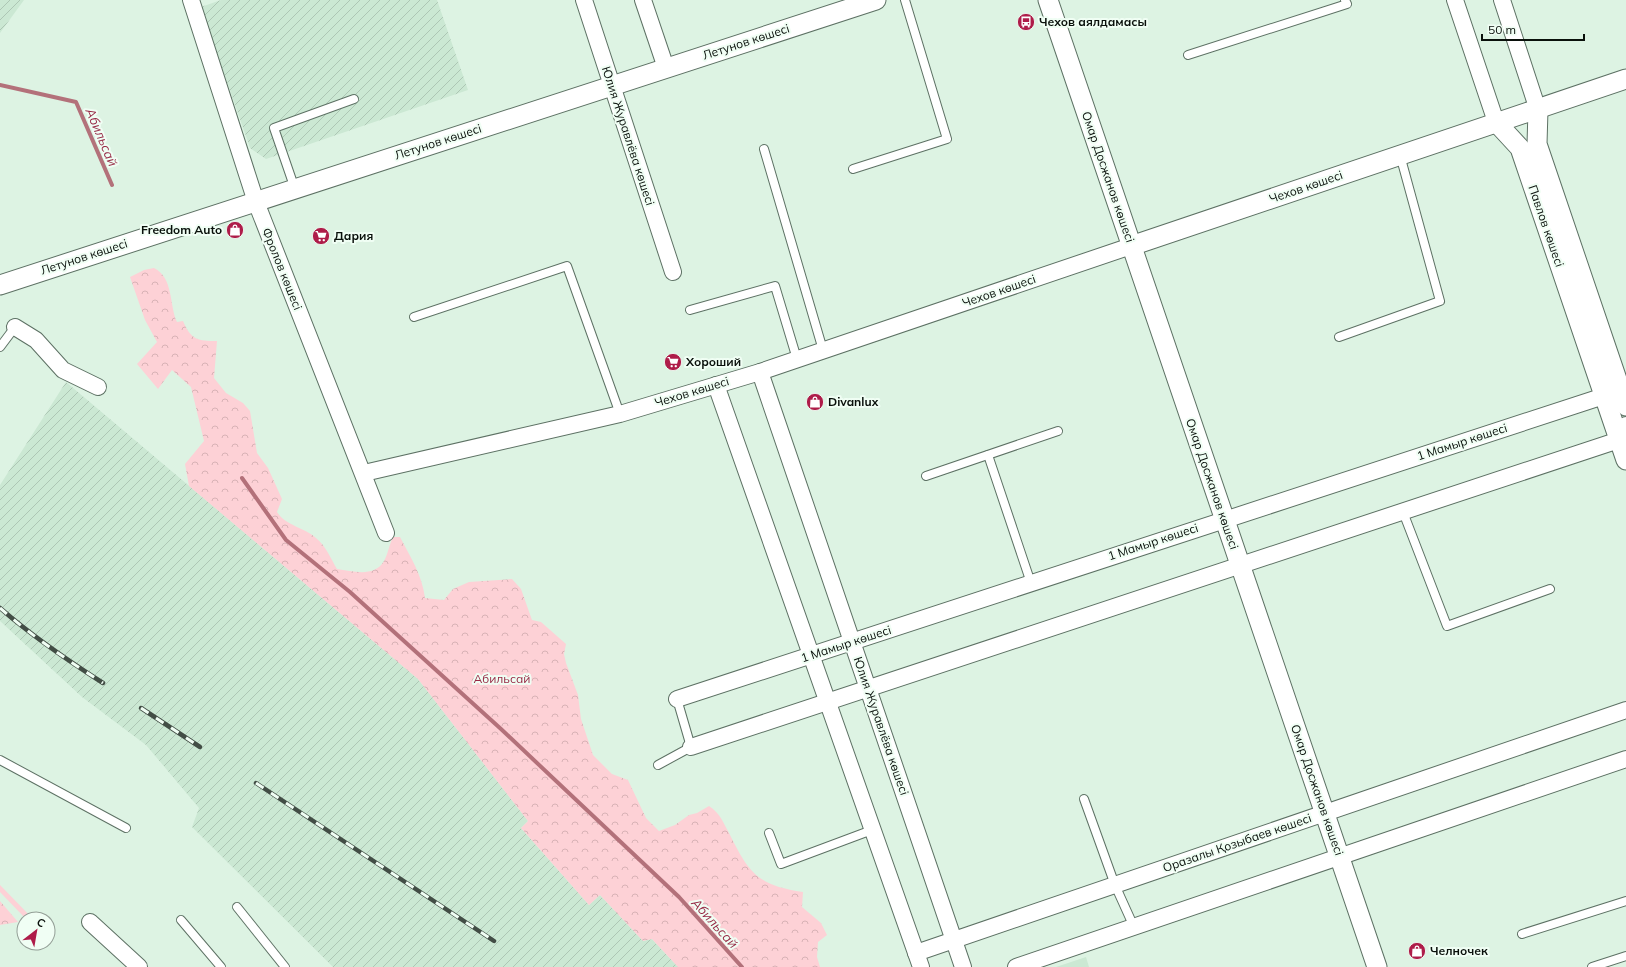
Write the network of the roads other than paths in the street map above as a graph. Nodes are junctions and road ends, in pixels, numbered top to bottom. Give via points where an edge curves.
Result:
1 (191, 0) edge
2 (584, 0) edge
3 (643, 0) edge
4 (876, 0) edge
5 (905, 0) edge
6 (1048, 0) edge
7 (1345, 0) edge
8 (1455, 0) edge
9 (1502, 0) edge
10 (1188, 55) dead end
11 (666, 68) junction
12 (1626, 79) edge
13 (612, 86) junction
14 (354, 99) dead end
15 (1538, 110) junction
16 (1496, 122) junction
17 (764, 149) dead end
18 (1400, 155) junction
19 (853, 170) dead end
20 (295, 189) junction
21 (256, 202) junction
22 (1131, 246) junction
23 (673, 272) dead end
24 (0, 285) edge
25 (690, 310) dead end
26 (414, 317) dead end
27 (15, 327) joint
28 (1339, 337) dead end
29 (0, 347) edge
30 (823, 350) junction
31 (797, 359) junction
32 (760, 372) junction
33 (716, 385) junction
34 (98, 387) dead end
35 (1604, 396) junction
36 (1626, 406) edge
37 (620, 414) junction
38 (1626, 414) edge
39 (1058, 431) dead end
40 (1623, 433) edge
41 (988, 455) junction
42 (1626, 460) edge
43 (364, 473) junction
44 (926, 476) dead end
45 (1403, 512) junction
46 (1224, 519) junction
47 (386, 533) dead end
48 (1240, 566) junction
49 (1031, 582) junction
50 (1550, 589) dead end
51 (852, 642) junction
52 (811, 655) junction
53 (868, 688) junction
54 (677, 699) joint
55 (827, 702) junction
56 (1626, 710) edge
57 (691, 747) junction
58 (1626, 759) edge
59 (0, 760) edge
60 (658, 765) dead end
61 (1084, 799) dead end
62 (1324, 813) junction
63 (126, 828) dead end
64 (872, 830) junction
65 (769, 833) dead end
66 (1339, 857) junction
67 (1115, 885) junction
68 (1626, 901) edge
69 (237, 908) dead end
70 (181, 920) dead end
71 (90, 922) dead end
72 (1134, 927) junction
73 (1522, 934) dead end
74 (954, 940) junction
75 (1626, 956) edge
76 (918, 960) edge
77 (139, 967) edge
78 (221, 967) edge
79 (285, 967) edge
80 (963, 967) edge
81 (1016, 967) edge
82 (1377, 967) edge
83 (1592, 967) edge

1 - 21 street, Фролов көшесі
2 - 13 street, Юлия Журавлёва көшесі
3 - 11 street
4 - 11 street, Летунов көшесі
5 - 19 lane via 947,139
6 - 22 street, Омар Досжанов көшесі
7 - 10 lane via 1347,4
8 - 16 street, Павлов көшесі
9 - 15 street, Павлов көшесі
11 - 13 street, Летунов көшесі
12 - 15 street, Чехов көшесі
13 - 20 street, Летунов көшесі
13 - 23 street, Юлия Журавлёва көшесі
14 - 20 lane via 274,128
15 - 16 street, Чехов көшесі
15 - 36 street, Павлов көшесі via 1537,144
16 - 18 street, Чехов көшесі
16 - 35 street, Павлов көшесі via 1520,148
17 - 30 lane
18 - 22 street, Чехов көшесі
18 - 28 lane via 1440,301
20 - 21 street, Летунов көшесі
21 - 24 street, Летунов көшесі
21 - 43 street, Фролов көшесі
22 - 30 street, Чехов көшесі
22 - 46 street, Омар Досжанов көшесі
25 - 31 lane via 775,286
26 - 37 lane via 567,266
27 - 29 lane
27 - 34 street via 36,340 63,370
30 - 31 street, Чехов көшесі
31 - 32 street, Чехов көшесі
32 - 33 street, Чехов көшесі
32 - 51 street, Юлия Журавлёва көшесі
33 - 37 street, Чехов көшесі
33 - 52 street
35 - 38 street
35 - 40 street, Павлов көшесі
35 - 46 street, 1 Мамыр көшесі
37 - 43 street, Чехов көшесі
39 - 41 lane
40 - 42 street, Павлов көшесі
40 - 45 street
41 - 44 lane
41 - 49 lane
43 - 47 street, Фролов көшесі
45 - 48 street
45 - 50 lane via 1447,626
46 - 48 street, Омар Досжанов көшесі
46 - 49 street, 1 Мамыр көшесі
48 - 53 street
48 - 62 street, Омар Досжанов көшесі
49 - 51 street, 1 Мамыр көшесі
51 - 52 street, 1 Мамыр көшесі
51 - 53 street, Юлия Журавлёва көшесі
52 - 54 street, 1 Мамыр көшесі
52 - 55 street
53 - 55 street
53 - 74 street, Юлия Журавлёва көшесі
54 - 57 lane
55 - 57 street
55 - 64 street
56 - 62 street, Оразалы Қозыбаев көшесі
57 - 60 lane
58 - 66 street
59 - 63 lane
61 - 67 lane
62 - 66 street, Омар Досжанов көшесі
62 - 67 street, Оразалы Қозыбаев көшесі
64 - 65 lane via 781,864
64 - 76 street
66 - 72 street
66 - 82 street, Омар Досжанов көшесі
67 - 72 lane
67 - 74 street, Оразалы Қозыбаев көшесі
68 - 73 lane
69 - 79 lane
70 - 78 lane
71 - 77 street
72 - 81 street
74 - 76 street, Оразалы Қозыбаев көшесі
74 - 80 street, Юлия Журавлёва көшесі
75 - 83 lane

